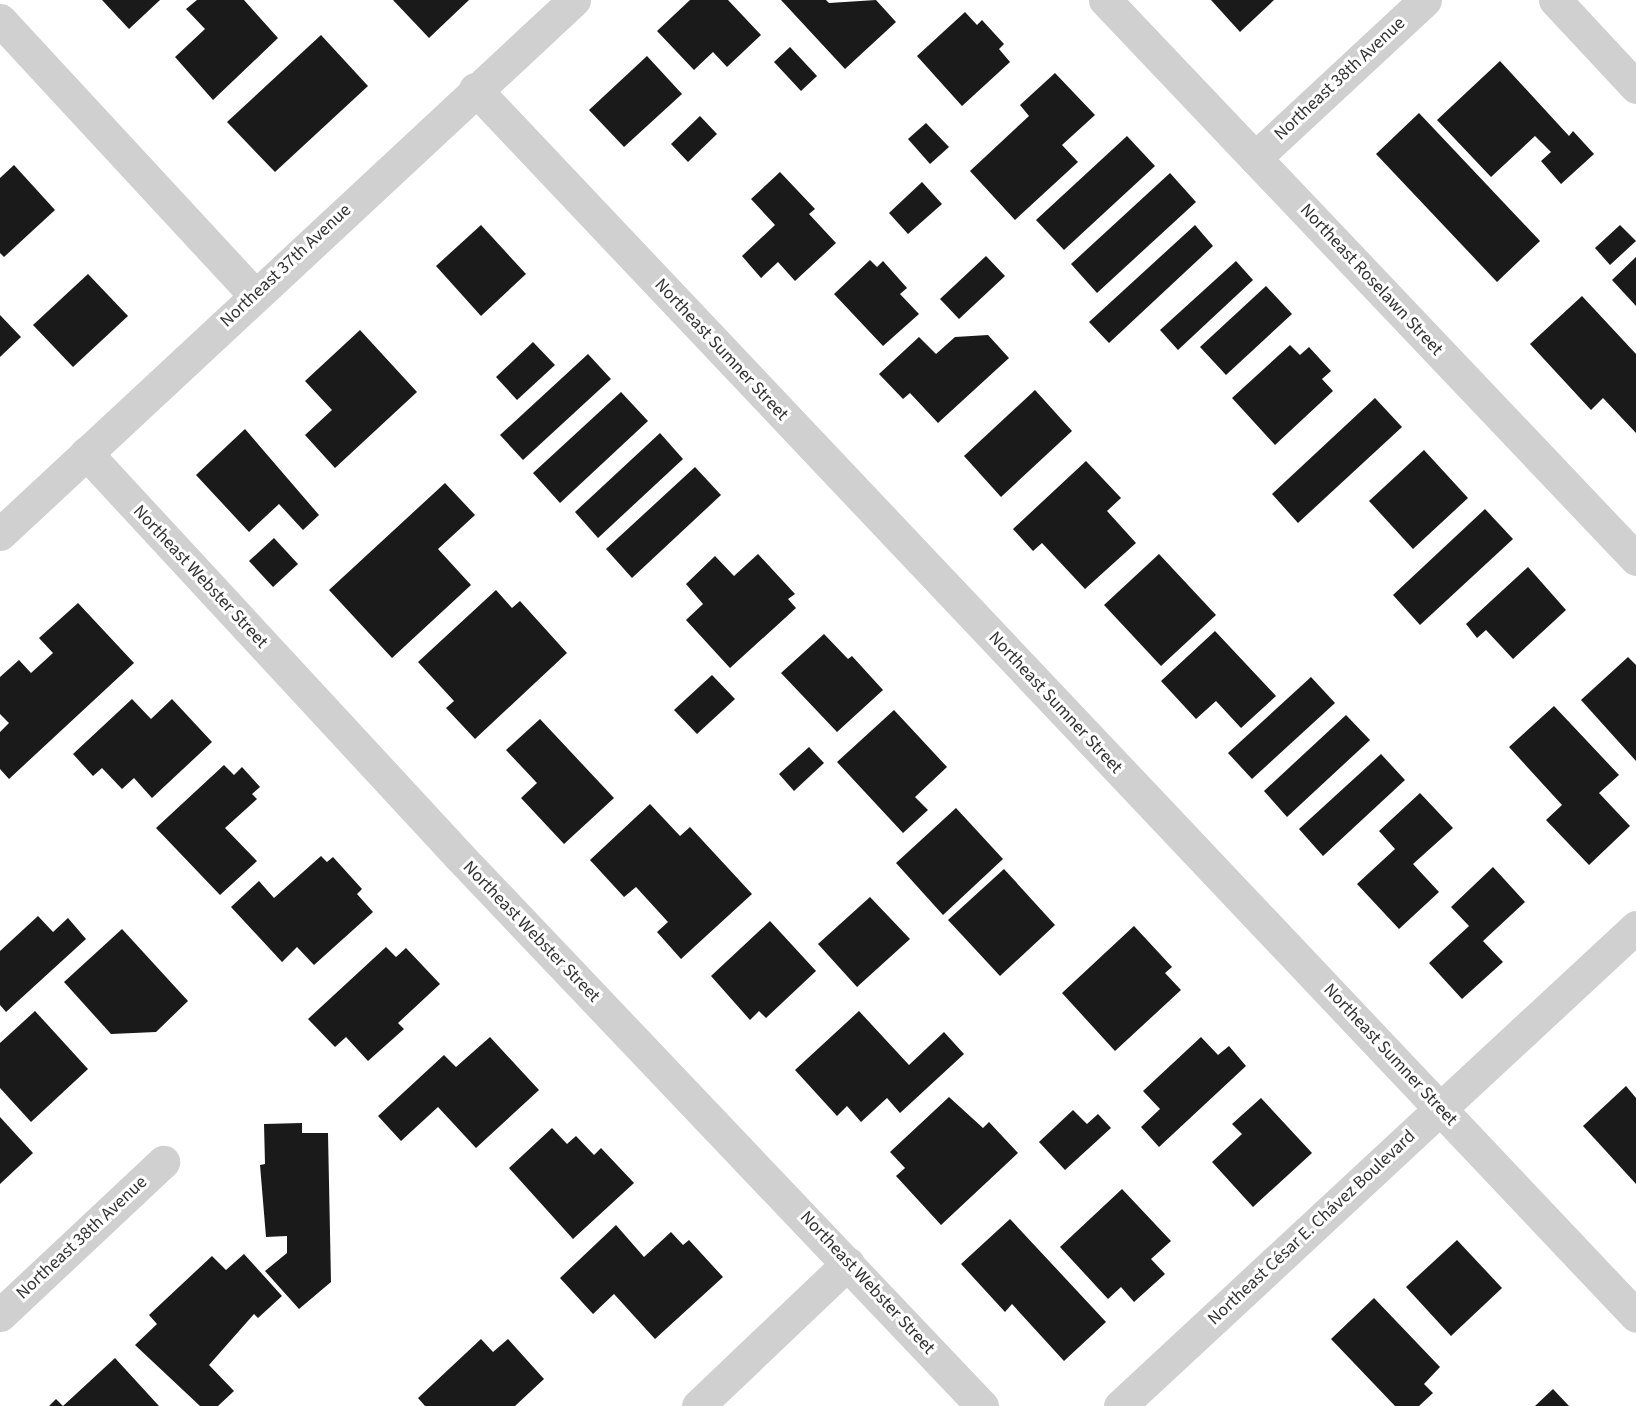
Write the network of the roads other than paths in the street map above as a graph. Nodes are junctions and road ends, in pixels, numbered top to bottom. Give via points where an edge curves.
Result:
1 (574, 0) edge
2 (1105, 0) edge
3 (1425, 0) edge
4 (1555, 0) edge
5 (0, 20) edge
6 (1636, 87) edge
7 (475, 89) junction
8 (1255, 158) junction
9 (255, 295) junction
10 (86, 453) junction
11 (0, 534) edge
12 (1635, 556) edge
13 (1636, 927) edge
14 (1440, 1109) junction
15 (163, 1162) dead end
16 (848, 1263) junction
17 (0, 1315) edge
18 (1636, 1316) edge
19 (698, 1406) edge
20 (982, 1406) edge
21 (1120, 1406) edge

1 - 7 street, Northeast 37th Avenue
2 - 8 street, Northeast Roselawn Street
3 - 8 street, Northeast 38th Avenue
4 - 6 street
5 - 9 street
7 - 9 street, Northeast 37th Avenue
7 - 14 street, Northeast Sumner Street
8 - 12 street, Northeast Roselawn Street
9 - 10 street, Northeast 37th Avenue
10 - 11 street, Northeast 37th Avenue
10 - 16 street, Northeast Webster Street via 459,856
13 - 14 street, Northeast César E. Chávez Boulevard
14 - 18 street, Northeast Sumner Street
14 - 21 street, Northeast César E. Chávez Boulevard
15 - 17 street, Northeast 38th Avenue
16 - 19 street
16 - 20 street, Northeast Webster Street

